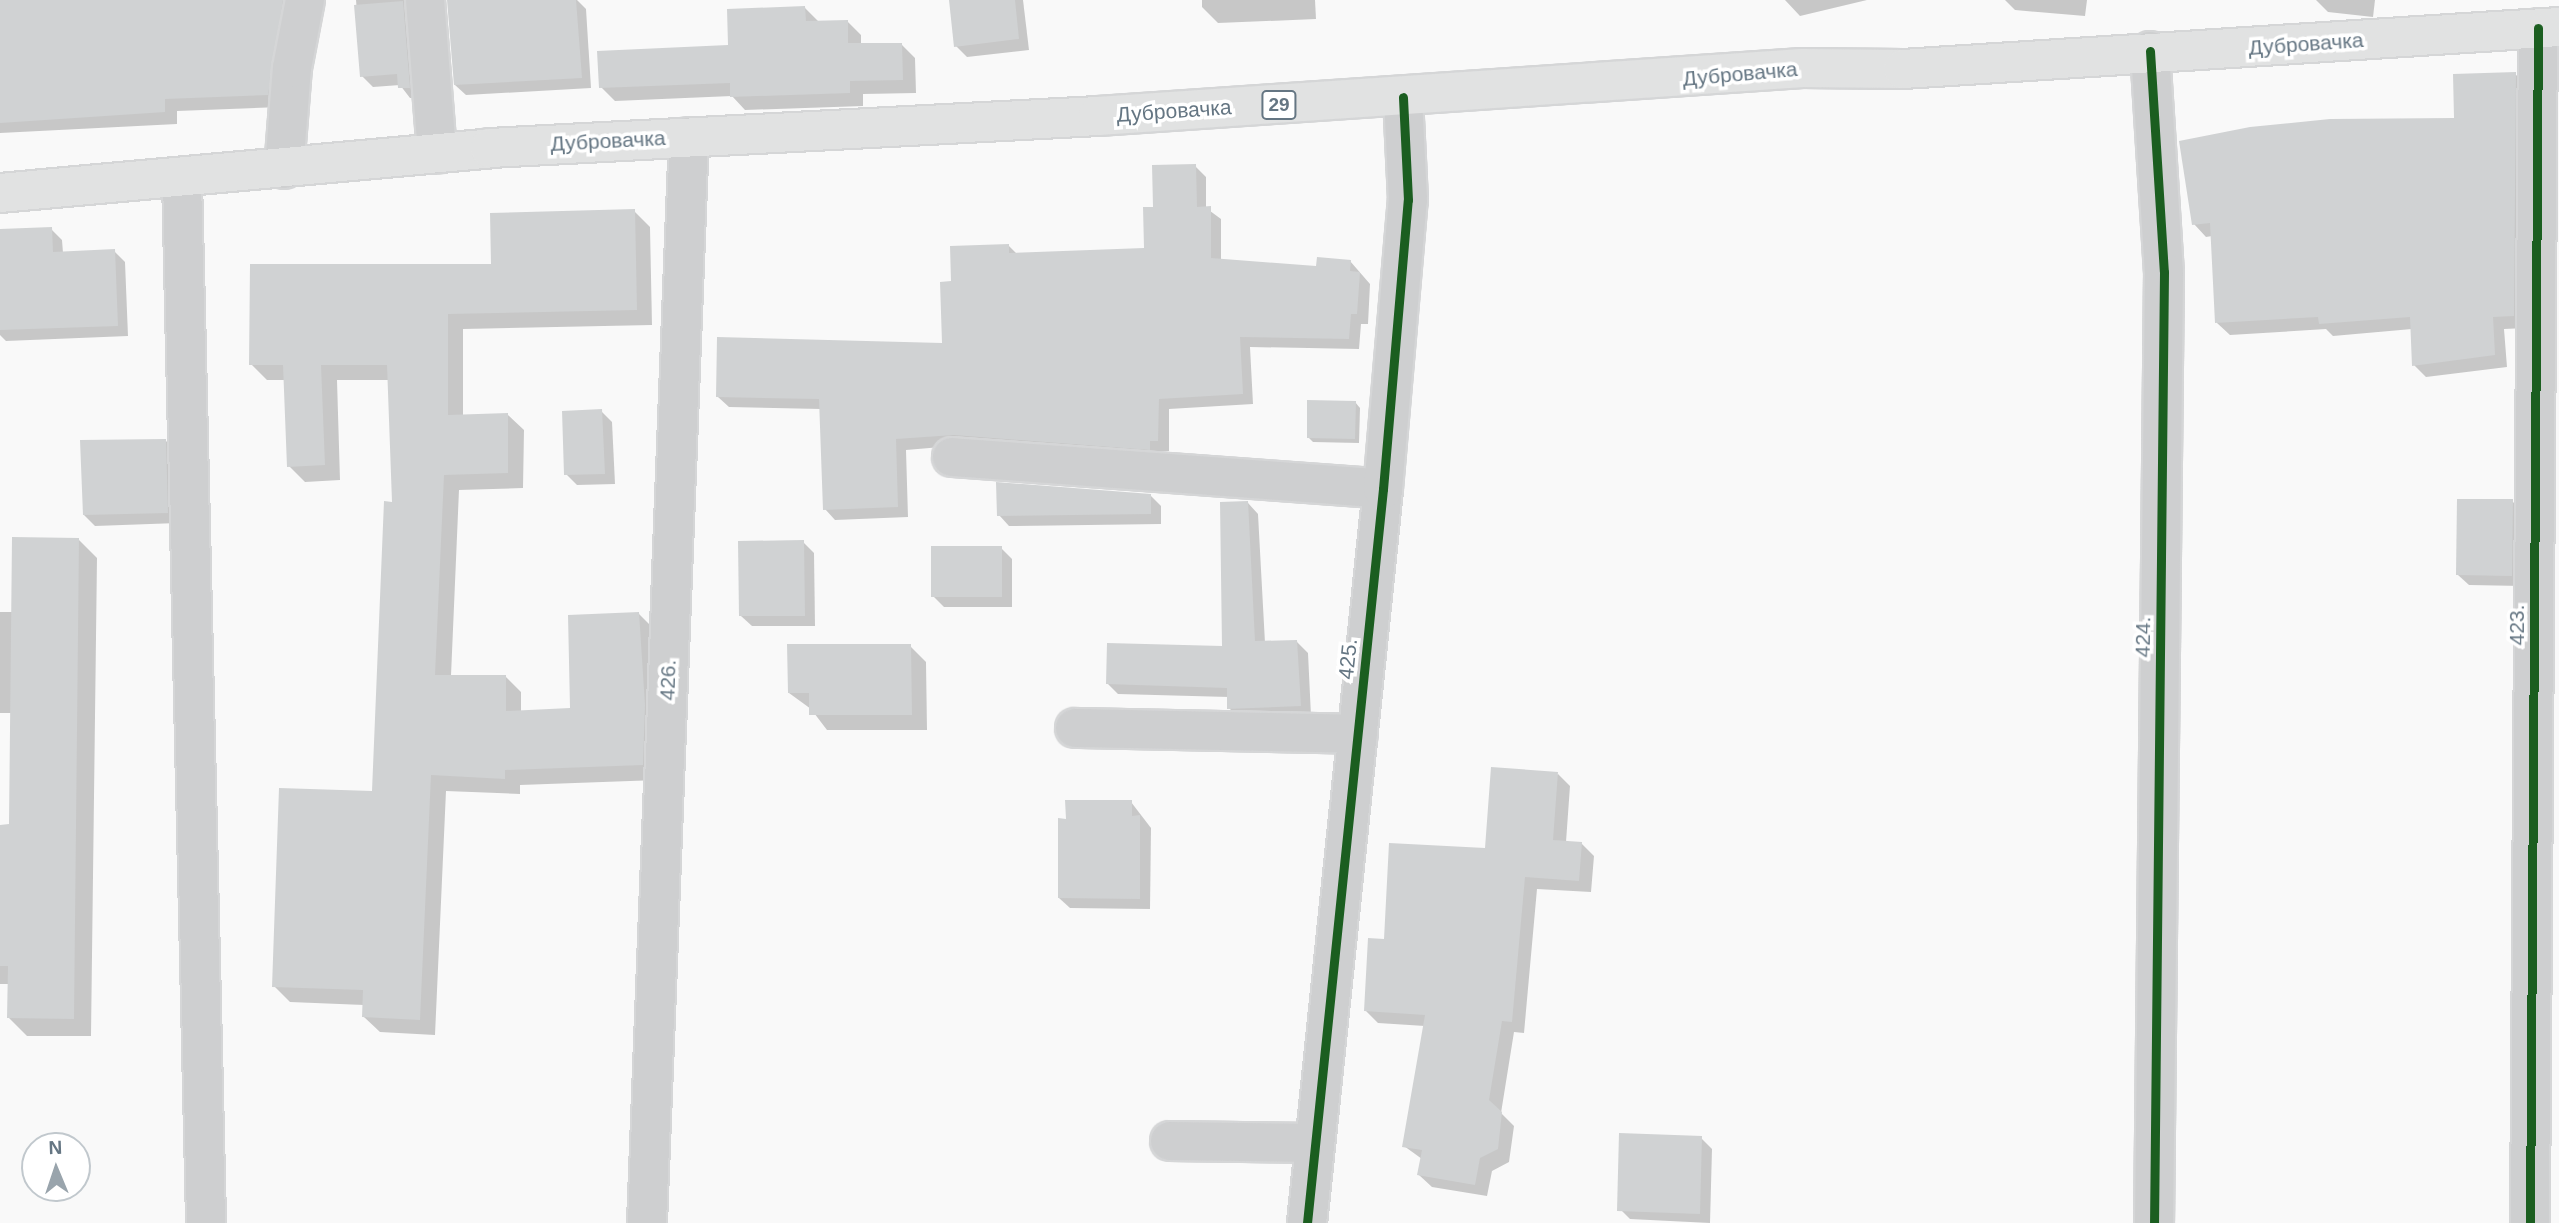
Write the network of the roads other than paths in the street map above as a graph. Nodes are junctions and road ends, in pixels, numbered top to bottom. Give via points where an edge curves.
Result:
1 (306, 0) edge
2 (425, 0) edge
3 (2549, 27) edge
4 (2150, 51) junction
5 (1403, 97) junction
6 (689, 137) junction
7 (437, 154) junction
8 (284, 169) junction
9 (182, 179) junction
10 (0, 193) edge
11 (952, 457) dead end
12 (1383, 489) junction
13 (1075, 728) dead end
14 (1358, 734) junction
15 (1170, 1141) dead end
16 (1315, 1143) junction
17 (206, 1223) edge
18 (648, 1223) edge
19 (1307, 1223) edge
20 (2154, 1223) edge
21 (2530, 1223) edge

1 - 8 street via 292,68
2 - 7 street
3 - 4 main road, Дубровачка / 29
3 - 21 street, 423.
4 - 5 main road, Дубровачка / 29 via 1903,69 1802,68
4 - 20 street, 424. via 2164,272
5 - 6 main road, Дубровачка / 29
5 - 12 street, 425. via 1408,200
6 - 7 main road, Дубровачка / 29
6 - 18 street, 426.
7 - 8 main road, Дубровачка / 29
8 - 9 main road, Дубровачка / 29
9 - 10 main road, Дубровачка / 29
9 - 17 street
11 - 12 street
12 - 14 street, 425.
13 - 14 street
14 - 16 street, 425.
15 - 16 street
16 - 19 street, 425.

